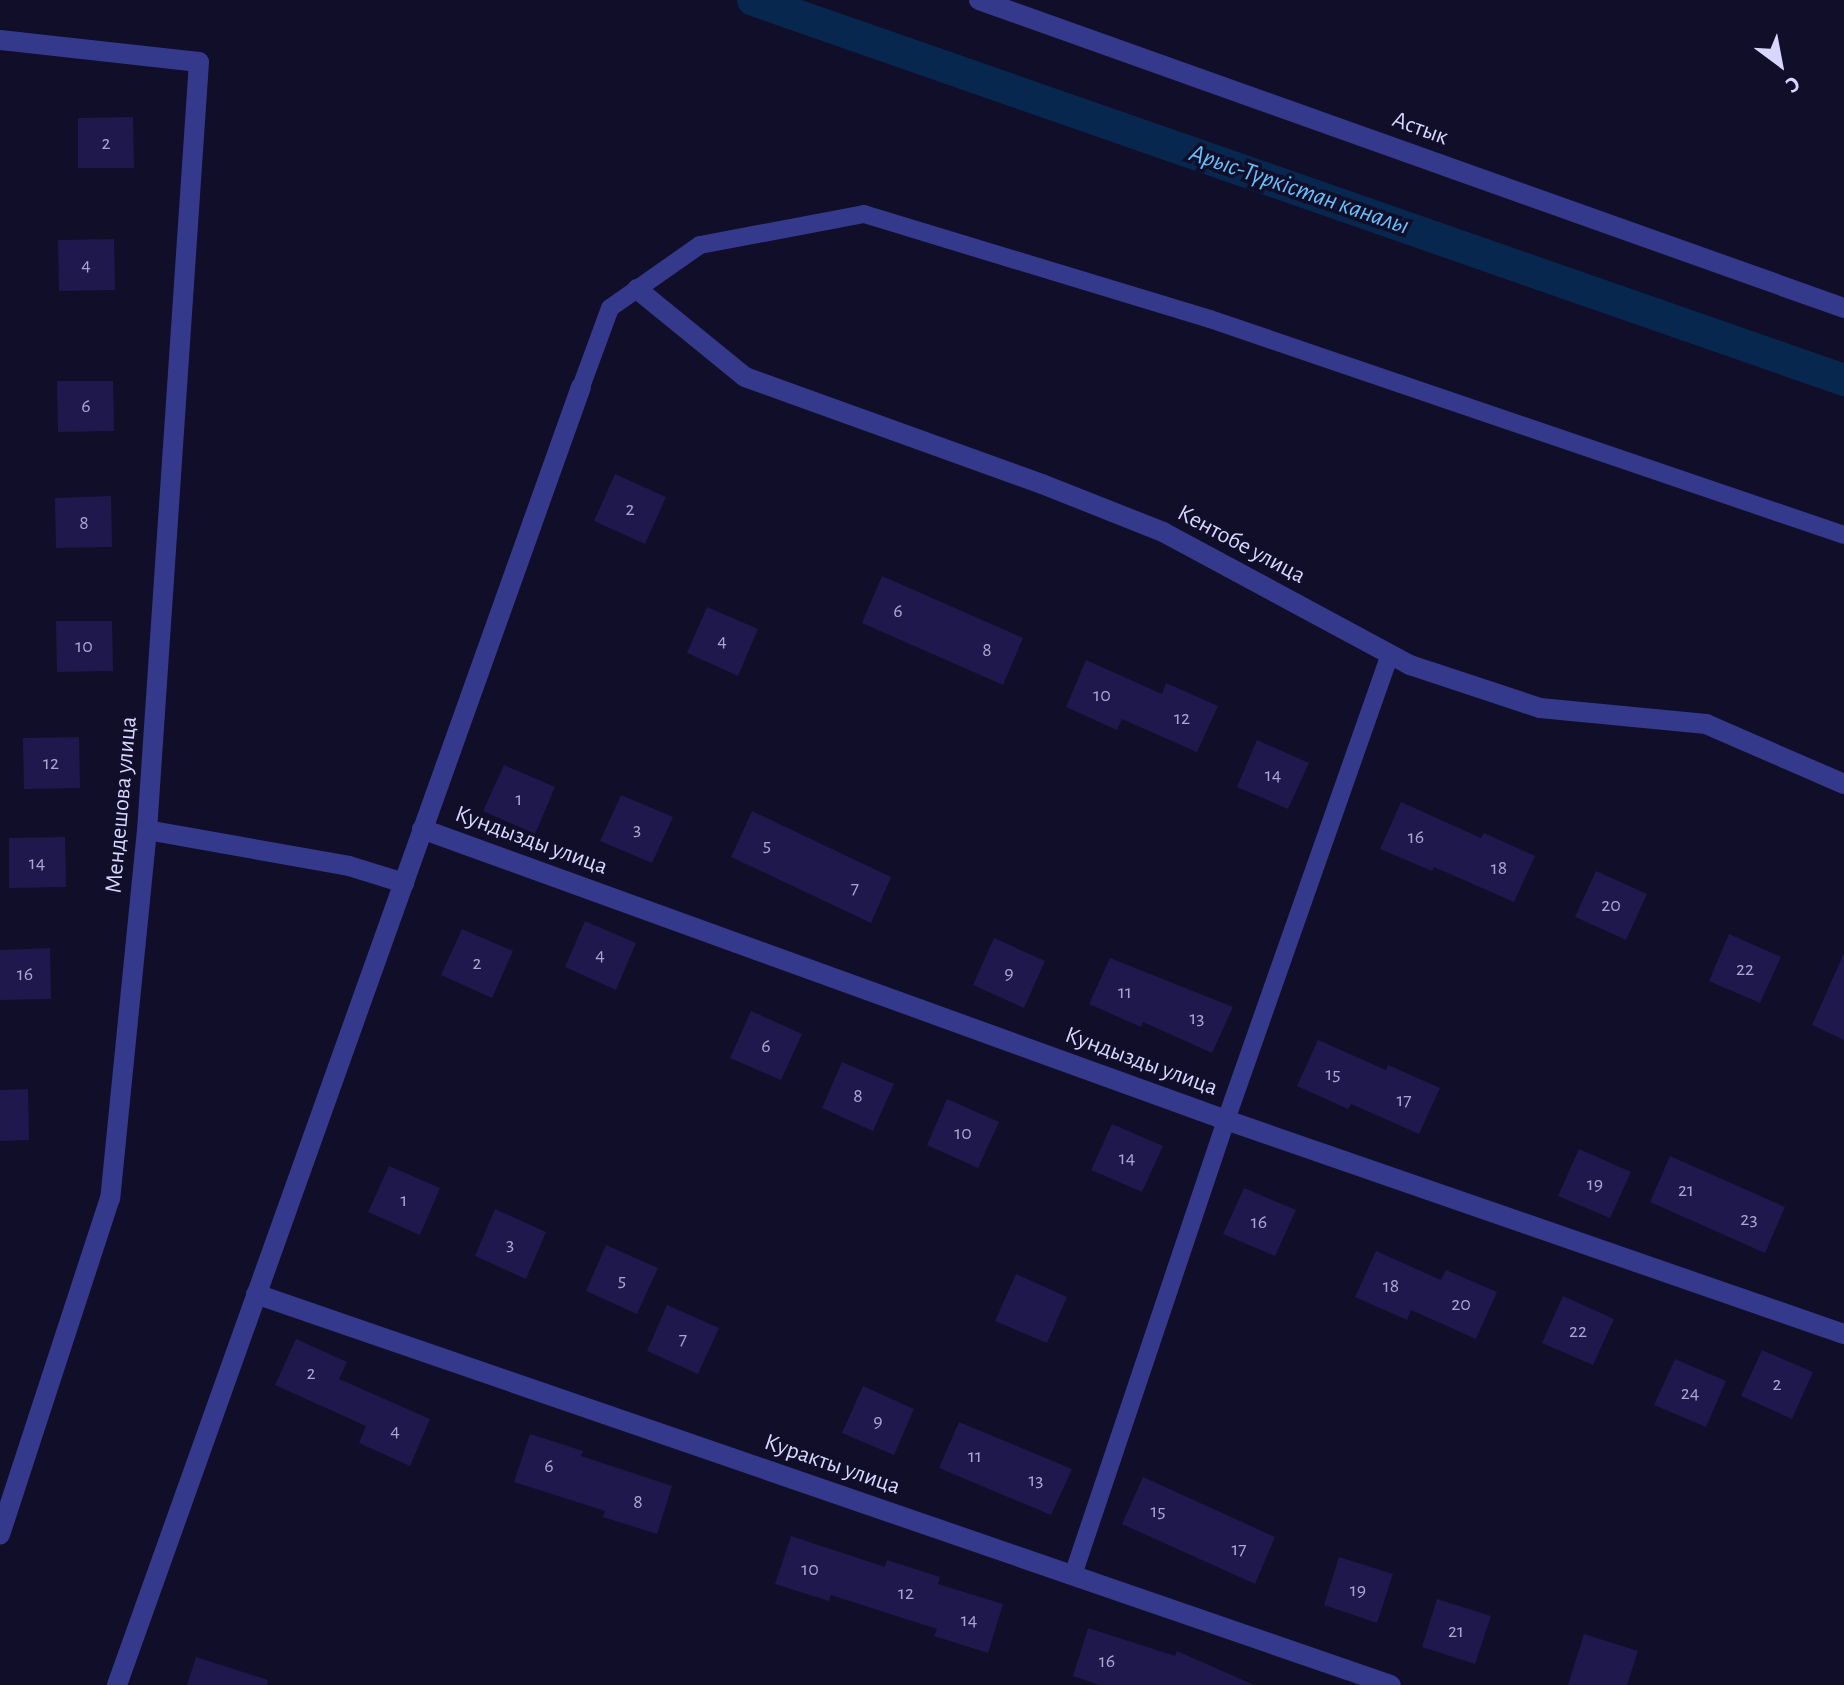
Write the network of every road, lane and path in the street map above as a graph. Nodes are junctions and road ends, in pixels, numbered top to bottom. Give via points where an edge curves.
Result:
1 (979, 0) edge
2 (0, 40) edge
3 (637, 289) junction
4 (1844, 308) edge
5 (581, 387) joint
6 (1844, 535) edge
7 (1390, 655) junction
8 (1844, 784) edge
9 (422, 829) junction
10 (147, 830) junction
11 (404, 883) junction
12 (1226, 1120) junction
13 (256, 1294) junction
14 (1844, 1334) edge
15 (0, 1534) edge
16 (1073, 1575) junction
17 (117, 1685) edge
18 (1391, 1685) edge

1 - 4 street, Астык
2 - 10 street, Мендешова улица via 199,62
3 - 5 lane via 610,308
3 - 6 lane via 700,245 864,214 1210,319
3 - 7 street, Кентобе улица via 745,377 1163,532
5 - 9 street
7 - 8 street, Кентобе улица via 1540,708 1706,724
7 - 12 lane
9 - 11 street
9 - 12 street, Кундызды улица
10 - 11 street via 349,866
10 - 15 street, Мендешова улица via 110,1198
11 - 13 street
12 - 14 street, Кундызды улица
12 - 16 lane
13 - 16 street, Куракты улица
13 - 17 street
16 - 18 street, Куракты улица

